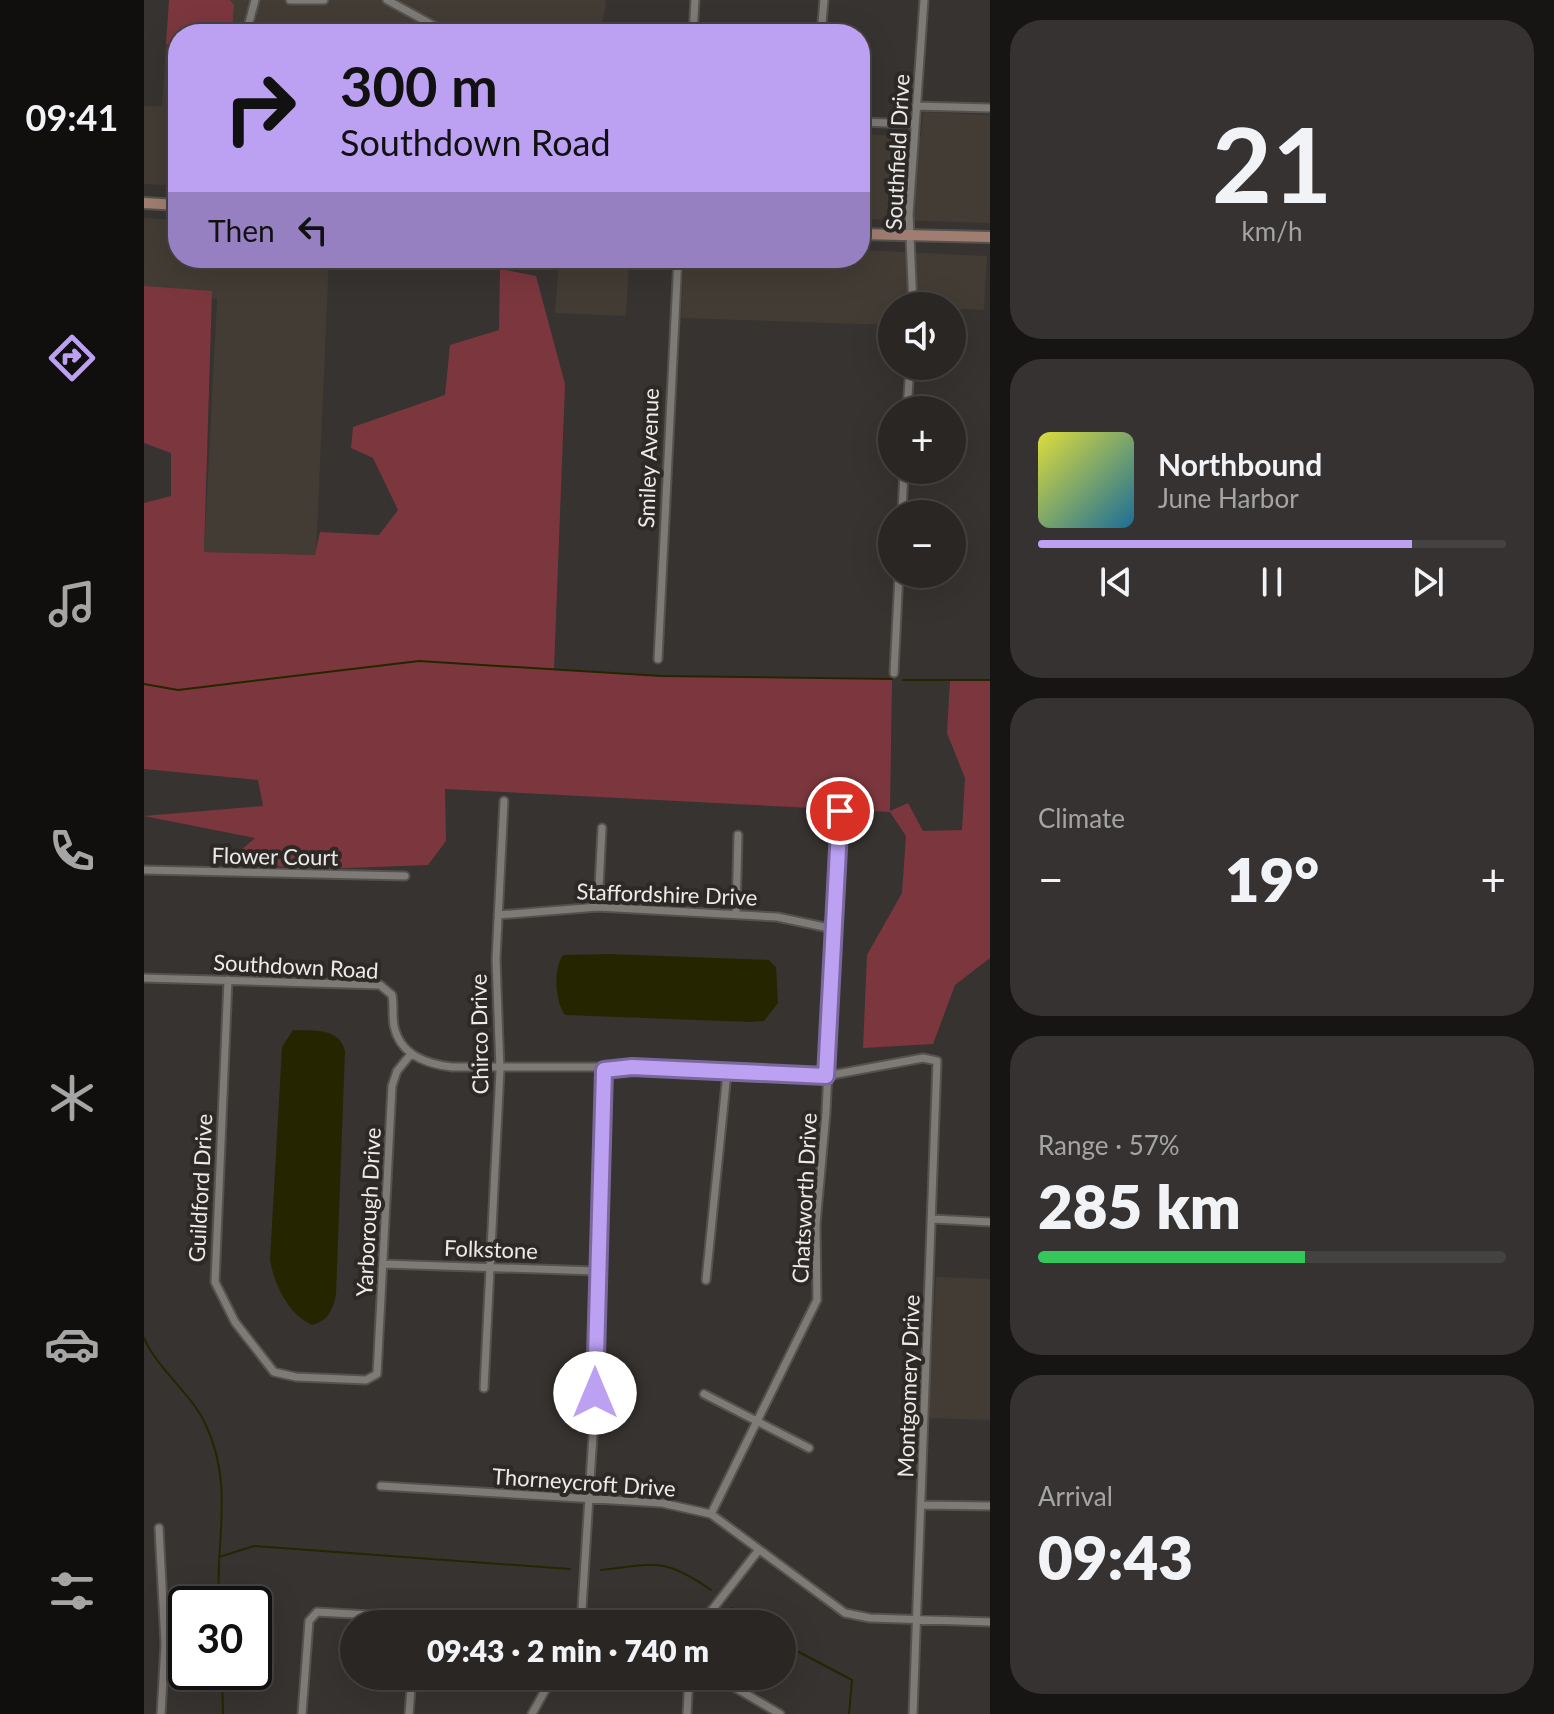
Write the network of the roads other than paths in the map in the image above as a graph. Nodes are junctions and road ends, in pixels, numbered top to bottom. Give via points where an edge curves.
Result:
1 (255, 0) edge
2 (290, 0) edge
3 (324, 0) edge
4 (387, 0) edge
5 (695, 0) edge
6 (824, 0) edge
7 (924, 0) edge
8 (249, 24) edge
9 (431, 24) edge
10 (694, 24) edge
11 (822, 24) edge
12 (916, 106) junction
13 (990, 108) edge
14 (870, 122) edge
15 (915, 124) junction
16 (144, 203) edge
17 (168, 204) edge
18 (870, 234) edge
19 (910, 234) junction
20 (990, 237) edge
21 (677, 268) edge
22 (912, 292) edge
23 (898, 588) edge
24 (658, 659) dead end
25 (894, 673) dead end
26 (504, 801) dead end
27 (840, 811) dead end
28 (602, 828) dead end
29 (738, 835) dead end
30 (144, 870) edge
31 (405, 876) dead end
32 (598, 907) junction
33 (736, 913) junction
34 (498, 915) junction
35 (834, 929) junction
36 (144, 978) edge
37 (228, 980) junction
38 (411, 1054) junction
39 (500, 1070) junction
40 (604, 1070) junction
41 (727, 1073) junction
42 (826, 1076) junction
43 (933, 1219) junction
44 (990, 1222) edge
45 (383, 1264) junction
46 (492, 1267) junction
47 (596, 1271) junction
48 (706, 1280) dead end
49 (376, 1377) joint
50 (484, 1388) dead end
51 (704, 1394) dead end
52 (758, 1422) junction
53 (809, 1448) dead end
54 (381, 1486) dead end
55 (591, 1501) junction
56 (922, 1505) junction
57 (990, 1506) edge
58 (711, 1514) junction
59 (159, 1528) dead end
60 (758, 1551) junction
61 (582, 1610) edge
62 (712, 1610) edge
63 (340, 1616) edge
64 (918, 1620) junction
65 (990, 1622) edge
66 (411, 1690) edge
67 (545, 1690) edge
68 (688, 1690) edge
69 (739, 1690) edge
70 (161, 1714) edge
71 (302, 1714) edge
72 (409, 1714) edge
73 (532, 1714) edge
74 (687, 1714) edge
75 (780, 1714) edge
76 (913, 1714) edge

1 - 8 street
2 - 3 street
4 - 9 street
5 - 10 street
6 - 11 street
7 - 12 street, Southfield Drive
12 - 13 street
12 - 15 street, Southfield Drive
14 - 15 street
15 - 19 street, Southfield Drive
16 - 17 main road
18 - 19 main road
19 - 20 main road
19 - 22 street, Southfield Drive
21 - 24 street, Smiley Avenue
23 - 25 street
26 - 34 street, Chirco Drive
27 - 35 street, Chatsworth Drive
28 - 32 street
29 - 33 street
30 - 31 street, Flower Court
32 - 33 street, Staffordshire Drive
32 - 34 street, Staffordshire Drive
33 - 35 street, Staffordshire Drive
34 - 39 street, Chirco Drive
35 - 42 street, Chatsworth Drive
36 - 37 street, Southdown Road
37 - 38 street, Southdown Road via 385,986 392,995 396,1031
37 - 49 street, Guildford Drive via 216,1288 274,1372
38 - 39 street via 439,1066
38 - 45 street, Yarborough Drive via 392,1086
39 - 40 street
39 - 46 street, Chirco Drive
40 - 41 street
40 - 47 street
41 - 42 street
41 - 48 street
42 - 43 street, Montgomery Drive via 923,1058 937,1061
42 - 52 street, Chatsworth Drive via 816,1224 817,1300
43 - 44 street
43 - 56 street, Montgomery Drive
45 - 46 street, Folkstone
45 - 49 street, Yarborough Drive
46 - 47 street, Folkstone
46 - 50 street, Chirco Drive
47 - 55 street
51 - 52 street
52 - 53 street
52 - 58 street, Chatsworth Drive
54 - 55 street, Thorneycroft Drive
55 - 58 street, Thorneycroft Drive via 675,1504
55 - 61 street
56 - 57 street
56 - 64 street, Montgomery Drive
58 - 60 street, Thorneycroft Drive
59 - 70 street via 165,1644
60 - 62 street
60 - 64 street, Thorneycroft Drive via 845,1613
63 - 71 street via 313,1614 309,1621
64 - 65 street, Thorneycroft Drive
64 - 76 street, Montgomery Drive
66 - 72 street
67 - 73 street
68 - 74 street
69 - 75 street

